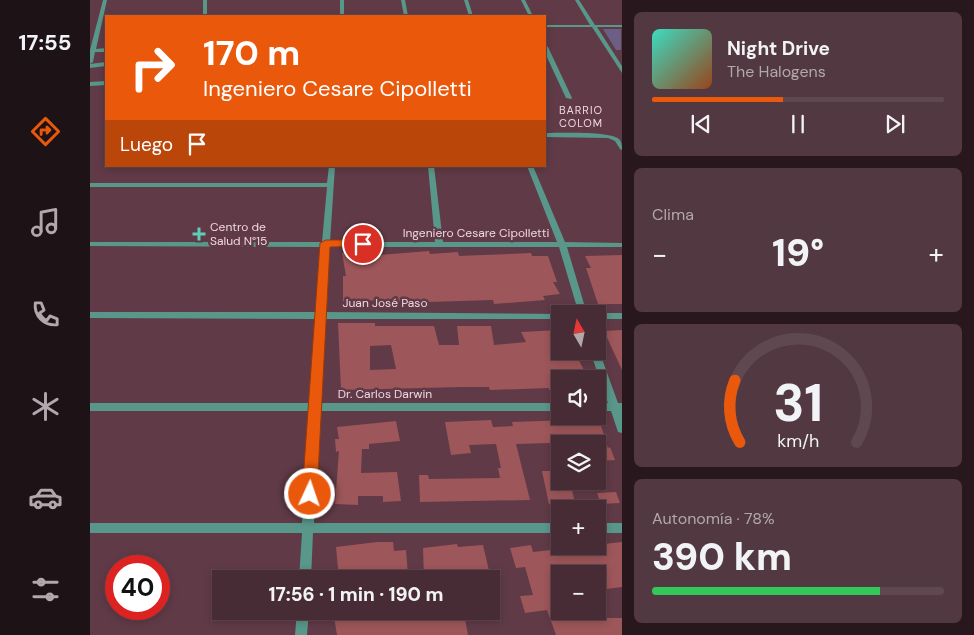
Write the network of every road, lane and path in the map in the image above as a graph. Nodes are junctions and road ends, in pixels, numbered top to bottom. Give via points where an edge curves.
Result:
1 (105, 0) edge
2 (205, 0) edge
3 (342, 0) edge
4 (403, 0) edge
5 (466, 0) edge
6 (523, 0) edge
7 (577, 0) edge
8 (205, 15) edge
9 (342, 15) edge
10 (406, 15) edge
11 (471, 15) edge
12 (530, 15) edge
13 (546, 26) edge
14 (594, 26) junction
15 (622, 26) edge
16 (546, 49) edge
17 (105, 50) edge
18 (92, 51) junction
19 (90, 64) edge
20 (105, 64) edge
21 (622, 71) edge
22 (105, 83) edge
23 (90, 84) edge
24 (569, 98) dead end
25 (546, 135) edge
26 (622, 148) edge
27 (332, 167) edge
28 (431, 167) edge
29 (530, 167) edge
30 (90, 185) edge
31 (330, 185) junction
32 (326, 243) junction
33 (90, 244) edge
34 (439, 244) junction
35 (562, 245) junction
36 (622, 245) edge
37 (580, 305) edge
38 (90, 315) edge
39 (320, 315) junction
40 (551, 316) edge
41 (606, 316) edge
42 (622, 316) edge
43 (600, 360) edge
44 (90, 406) edge
45 (314, 406) junction
46 (551, 407) edge
47 (618, 407) edge
48 (622, 428) edge
49 (90, 528) edge
50 (308, 528) junction
51 (551, 528) edge
52 (606, 528) edge
53 (622, 528) edge
54 (306, 570) edge
55 (302, 620) edge
56 (301, 635) edge

1 - 18 street via 98,17
2 - 8 street
3 - 9 street
4 - 10 street
5 - 11 street
6 - 12 street
7 - 14 street
13 - 14 street
14 - 15 street
14 - 21 street
16 - 24 street
17 - 18 street
18 - 19 street
19 - 20 street
22 - 23 street
25 - 26 street via 609,136
27 - 31 street
28 - 34 street
29 - 35 street
30 - 31 street
31 - 32 street
32 - 33 street, Ingeniero Cesare Cipolletti
32 - 34 street, Ingeniero Cesare Cipolletti
32 - 39 street
34 - 35 street, Ingeniero Cesare Cipolletti
35 - 36 street, Ingeniero Cesare Cipolletti
35 - 37 street
38 - 39 street, Juan José Paso
39 - 40 street, Juan José Paso
39 - 45 street
41 - 42 street
43 - 47 street
44 - 45 street, Dr. Carlos Darwin
45 - 46 street, Dr. Carlos Darwin
45 - 50 street
47 - 48 street
49 - 50 street
50 - 51 street
50 - 54 street
52 - 53 street
55 - 56 street

